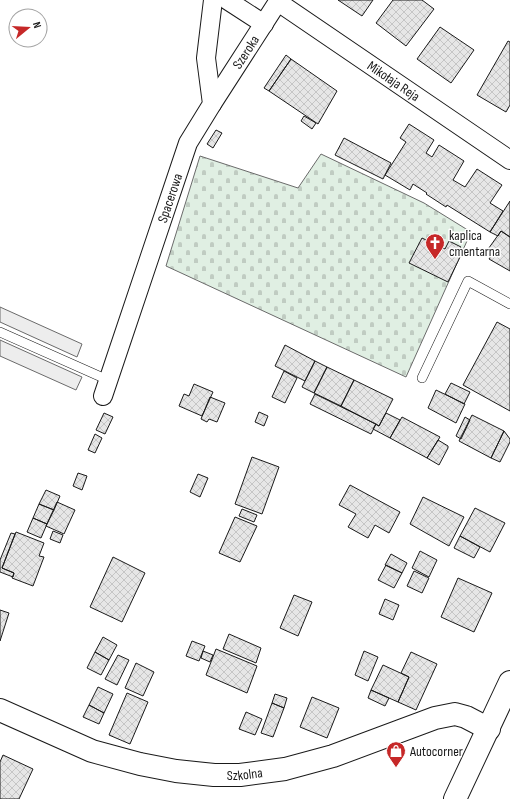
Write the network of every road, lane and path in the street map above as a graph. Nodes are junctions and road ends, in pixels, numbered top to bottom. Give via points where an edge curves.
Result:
1 (213, 0) edge
2 (227, 0) edge
3 (279, 1) edge
4 (264, 24) junction
5 (212, 104) junction
6 (510, 160) edge
7 (510, 304) edge
8 (0, 332) edge
9 (422, 378) dead end
10 (106, 388) joint
11 (510, 682) edge
12 (0, 710) edge
13 (489, 728) junction
14 (458, 793) edge

1 - 5 street via 206,58
2 - 4 street
3 - 4 street, Szeroka
3 - 6 street, Mikołaja Reja
4 - 5 street, Szeroka
5 - 10 street, Spacerowa via 188,143
7 - 9 lane via 468,281
8 - 10 lane
11 - 13 street
12 - 13 street, Szkolna via 92,751 140,764 214,775 240,775 285,769 333,756 435,718 455,714
13 - 14 street

